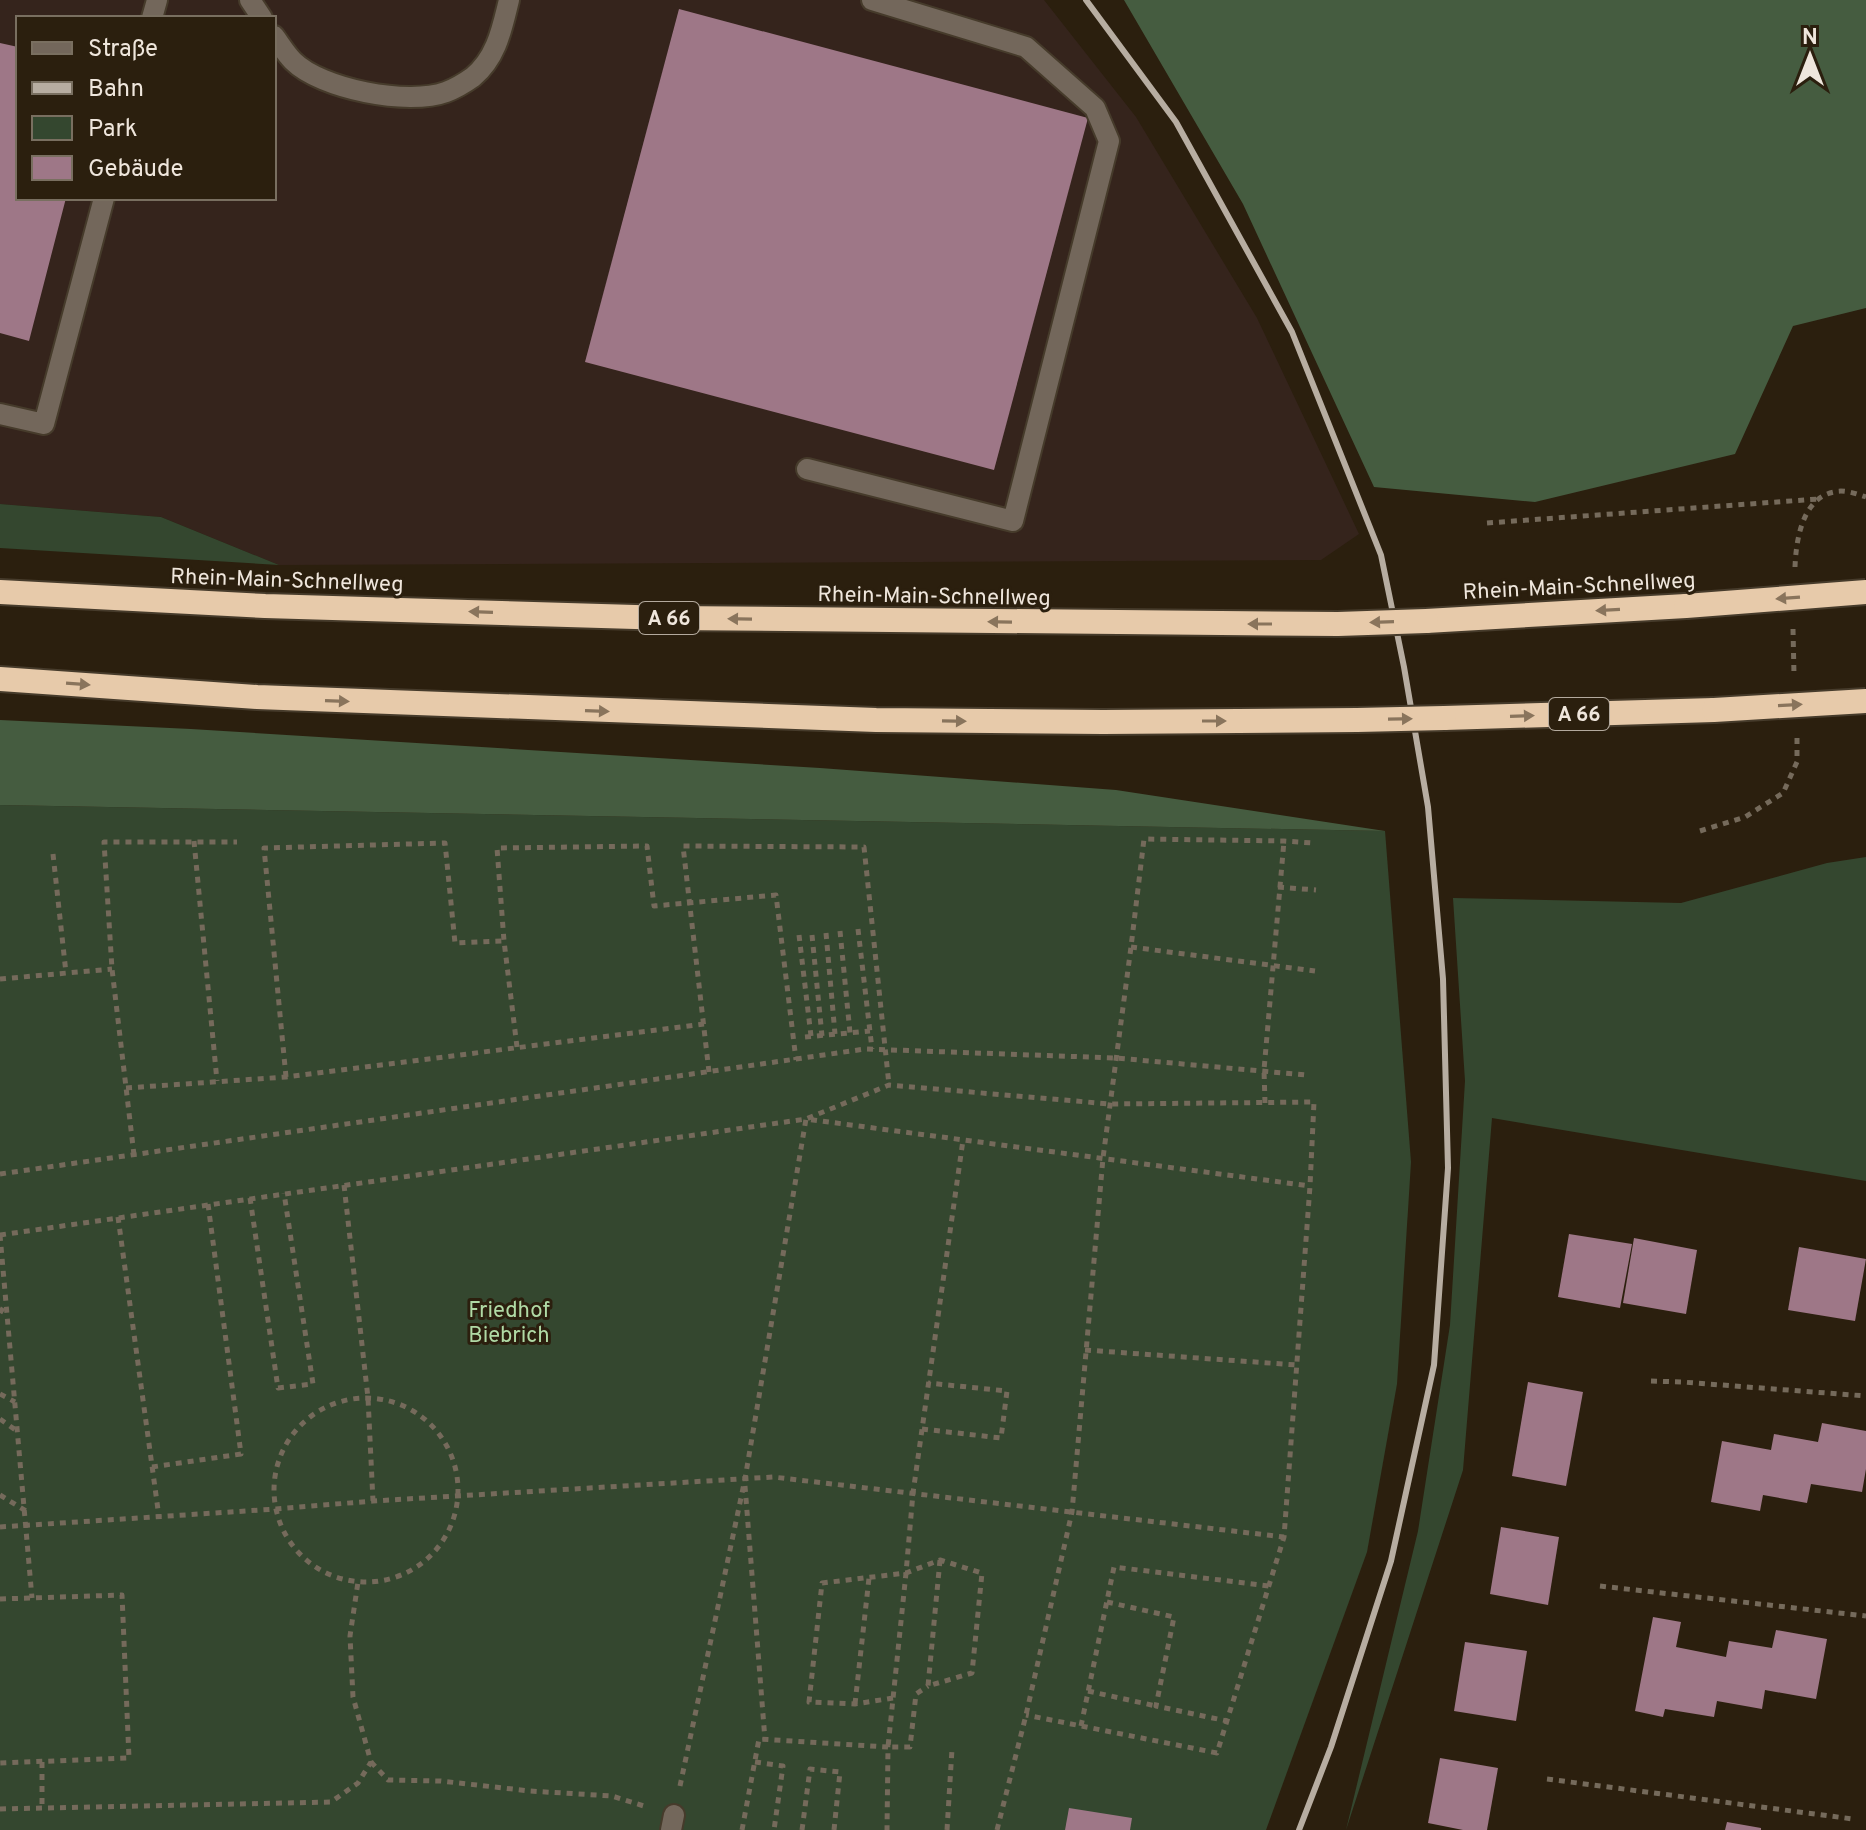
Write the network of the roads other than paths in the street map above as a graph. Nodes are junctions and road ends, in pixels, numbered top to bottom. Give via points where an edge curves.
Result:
1 (509, 0) edge
2 (872, 0) edge
3 (276, 39) edge
4 (103, 200) edge
5 (0, 414) edge
6 (807, 469) dead end
7 (0, 592) edge
8 (1866, 592) edge
9 (0, 679) edge
10 (1866, 701) edge

1 - 3 lane via 497,46 473,76 445,93 367,93 324,80 294,62
2 - 6 lane via 1026,47 1095,108 1109,141 1013,521
4 - 5 lane via 44,424
8 -> 7 highway, Rhein-Main-Schnellweg / A 66, bridge via 1338,624 669,618
9 -> 10 highway, A 66, bridge via 257,697 876,720 1357,720

